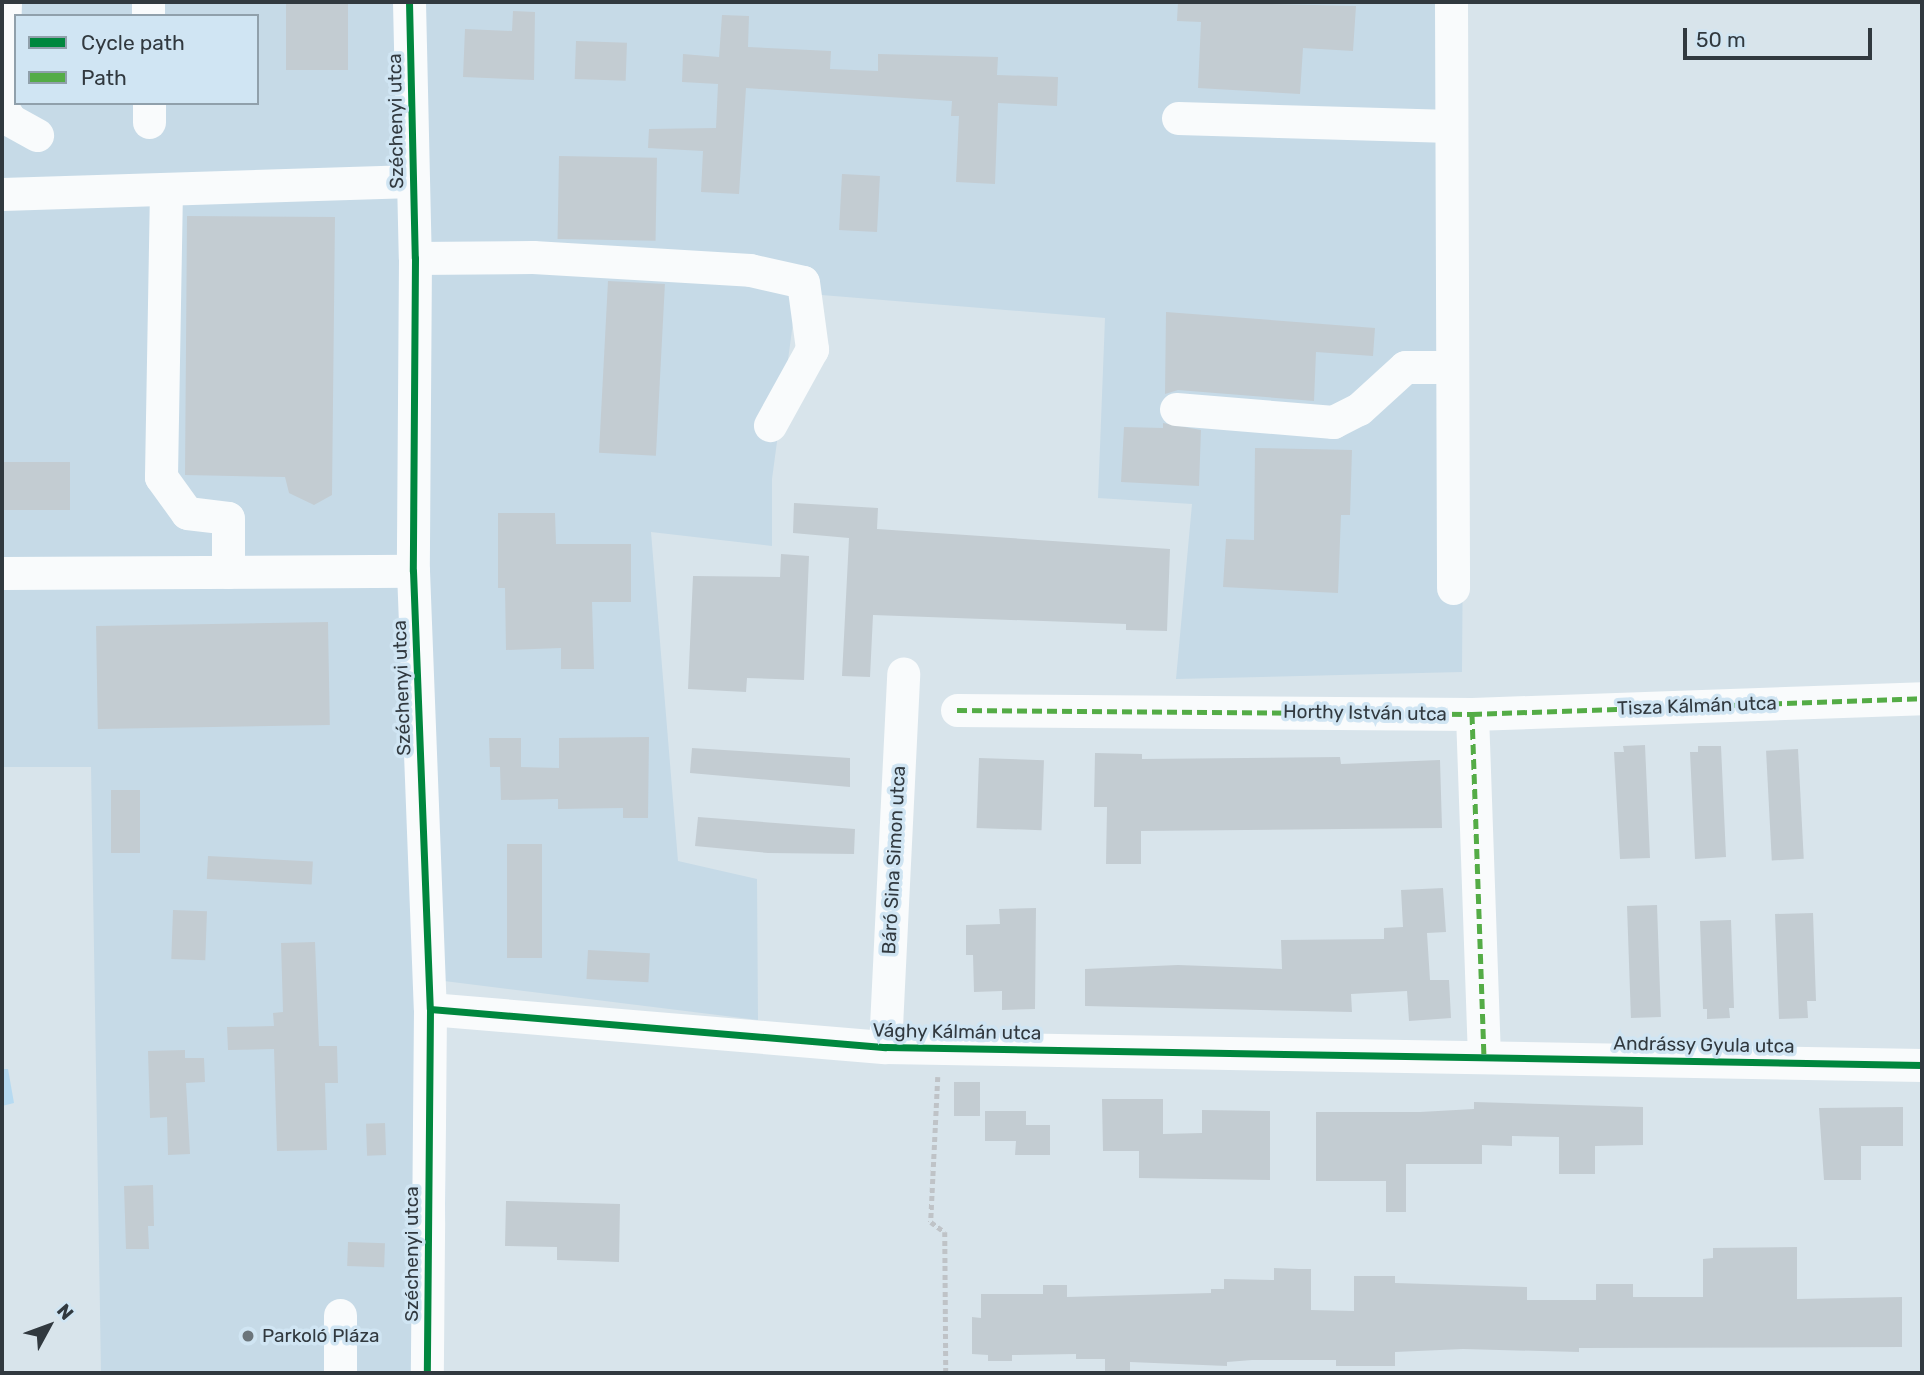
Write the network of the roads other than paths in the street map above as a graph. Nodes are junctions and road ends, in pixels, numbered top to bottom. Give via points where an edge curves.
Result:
1 (5, 2) edge
2 (410, 2) edge
3 (1451, 2) edge
4 (1178, 118) dead end
5 (1451, 126) junction
6 (37, 135) dead end
7 (413, 181) junction
8 (166, 189) junction
9 (2, 194) edge
10 (415, 258) junction
11 (1452, 368) junction
12 (1176, 409) dead end
13 (771, 425) dead end
14 (413, 571) junction
15 (228, 572) junction
16 (2, 573) edge
17 (1453, 588) dead end
18 (903, 673) dead end
19 (1922, 698) edge
20 (957, 710) dead end
21 (1472, 715) junction
22 (430, 1009) junction
23 (885, 1047) junction
24 (1484, 1057) junction
25 (1922, 1065) edge
26 (340, 1315) dead end
27 (340, 1373) edge
28 (427, 1373) edge

1 - 6 street via 2,107 10,120
2 - 7 street, Széchenyi utca
3 - 5 street
4 - 5 street
5 - 11 street
7 - 8 street
7 - 10 street, Széchenyi utca
8 - 9 street
8 - 15 street via 161,477 187,513 228,518
10 - 13 street via 533,257 750,270 803,282 812,349
10 - 14 street, Széchenyi utca
11 - 12 street via 1405,367 1359,409 1333,422
11 - 17 street
14 - 15 street
14 - 22 street, Széchenyi utca
15 - 16 street
18 - 23 street, Báró Sina Simon utca
19 - 21 street, Tisza Kálmán utca
20 - 21 street, Horthy István utca
21 - 24 street, Horthy István utca
22 - 23 street, Vághy Kálmán utca
22 - 28 street, Széchenyi utca
23 - 24 street, Vághy Kálmán utca
24 - 25 street, Andrássy Gyula utca
26 - 27 street

